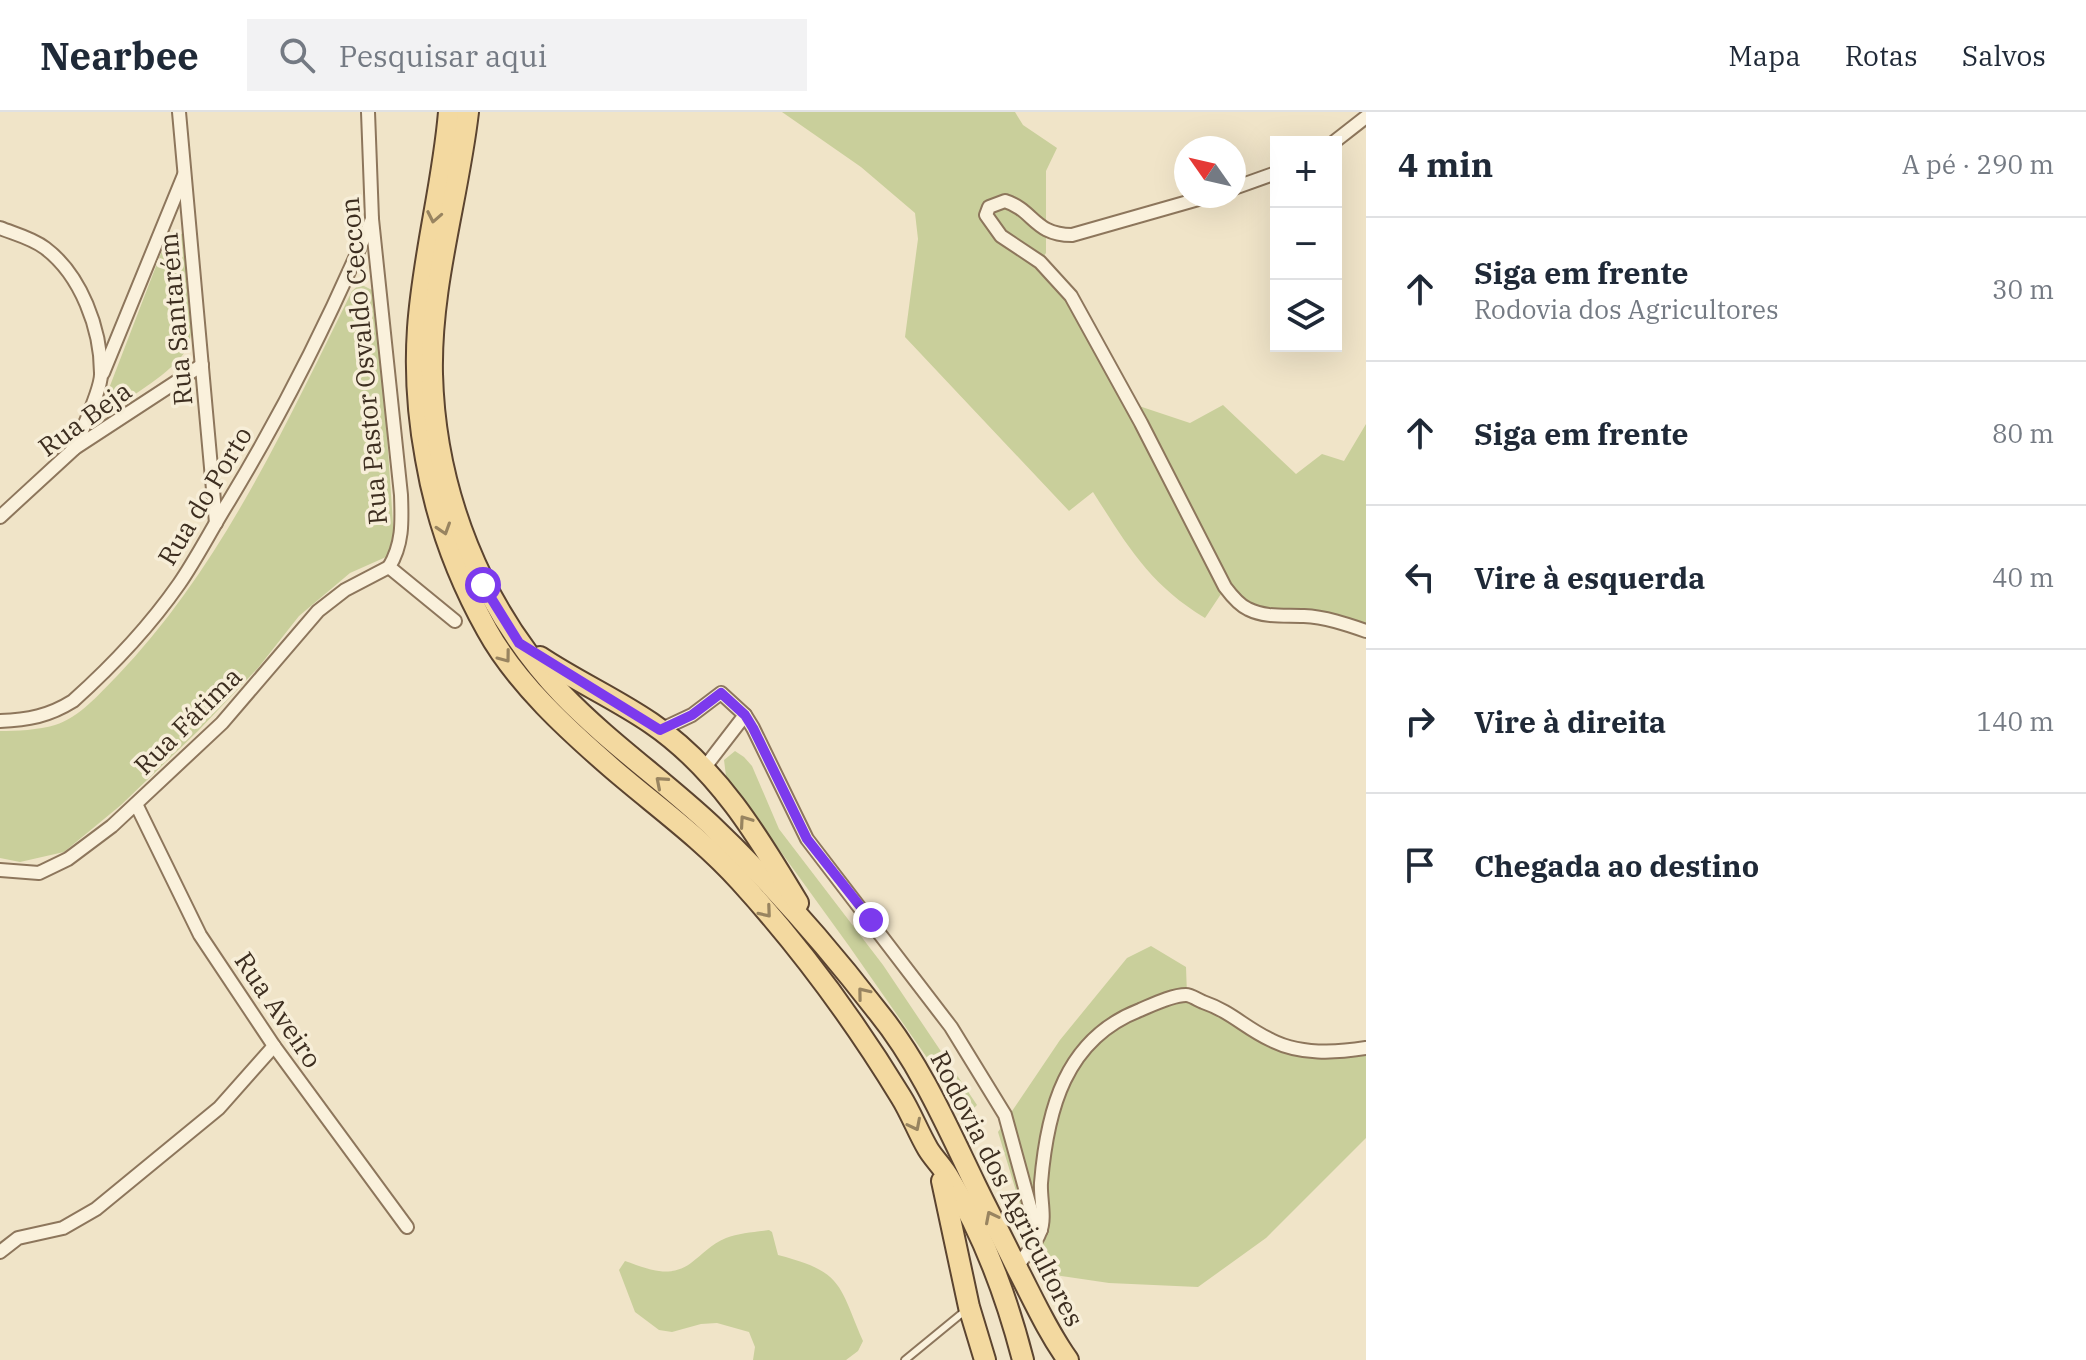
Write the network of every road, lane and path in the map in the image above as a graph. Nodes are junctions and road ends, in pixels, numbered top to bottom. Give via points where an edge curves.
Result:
1 (179, 112) edge
2 (368, 112) edge
3 (449, 112) edge
4 (468, 112) edge
5 (1366, 117) edge
6 (1342, 136) edge
7 (185, 173) junction
8 (1270, 175) edge
9 (1246, 184) edge
10 (1174, 206) edge
11 (372, 219) junction
12 (0, 228) edge
13 (202, 365) junction
14 (102, 376) junction
15 (75, 448) junction
16 (0, 517) edge
17 (216, 523) junction
18 (389, 567) junction
19 (455, 621) dead end
20 (1366, 631) edge
21 (519, 643) junction
22 (745, 715) junction
23 (0, 721) edge
24 (660, 730) junction
25 (705, 767) junction
26 (136, 804) junction
27 (0, 870) edge
28 (816, 934) junction
29 (274, 1046) junction
30 (1366, 1048) edge
31 (929, 1152) junction
32 (407, 1227) dead end
33 (1041, 1230) junction
34 (0, 1252) edge
35 (1017, 1267) junction
36 (969, 1307) junction
37 (905, 1360) edge
38 (985, 1360) edge
39 (1023, 1360) edge
40 (1068, 1360) edge

1 - 7 street, Rua Santarém
2 - 11 street, Rua Pastor Osvaldo Ceccon
3 -> 31 main road, Rodovia dos Agricultores via 418,329 418,401 440,518 487,631 555,716 740,881 813,968 878,1059
4 - 21 main road, Rodovia dos Agricultores via 438,277 432,371 436,431 452,503 483,585
5 - 6 street
7 - 13 street, Rua Santarém
7 - 14 street
8 - 9 street
10 - 20 street via 1072,235 1039,227 1005,201 989,207 986,215 1001,236 1040,262 1071,296 1225,587 1240,604 1275,616 1333,620
11 - 17 street, Rua do Porto via 320,337
11 - 18 street, Rua Pastor Osvaldo Ceccon via 401,495 399,551
12 - 14 street via 44,247 70,275 93,324
13 - 15 street, Rua Beja
13 - 17 street, Rua Santarém
14 - 15 street
15 - 16 street, Rua Beja
17 - 23 street, Rua do Porto via 157,614 89,686 58,710 30,720
18 - 19 street
18 - 26 street, Rua Fátima via 318,611 222,723
21 - 24 main road
28 -> 21 main road, Rodovia dos Agricultores via 711,825 563,694
22 - 24 street via 721,693
22 - 25 street
22 - 33 street via 807,839 951,1027 1005,1115
24 - 25 main road
28 -> 25 main road via 773,862
26 - 27 street, Rua Fátima via 68,859 39,873
26 - 29 street, Rua Aveiro via 200,935
35 -> 28 main road, Rodovia dos Agricultores via 925,1078
29 - 32 street, Rua Aveiro
29 - 34 street via 219,1108 96,1209 63,1228 18,1238
30 - 33 street via 1288,1047 1218,1006 1186,995 1119,1018 1084,1049 1065,1077 1051,1116 1040,1189
31 - 36 main road via 944,1185
31 - 39 main road, Rodovia dos Agricultores via 968,1212
33 - 35 street
35 - 40 main road, Rodovia dos Agricultores
36 - 37 lane
36 - 38 main road

